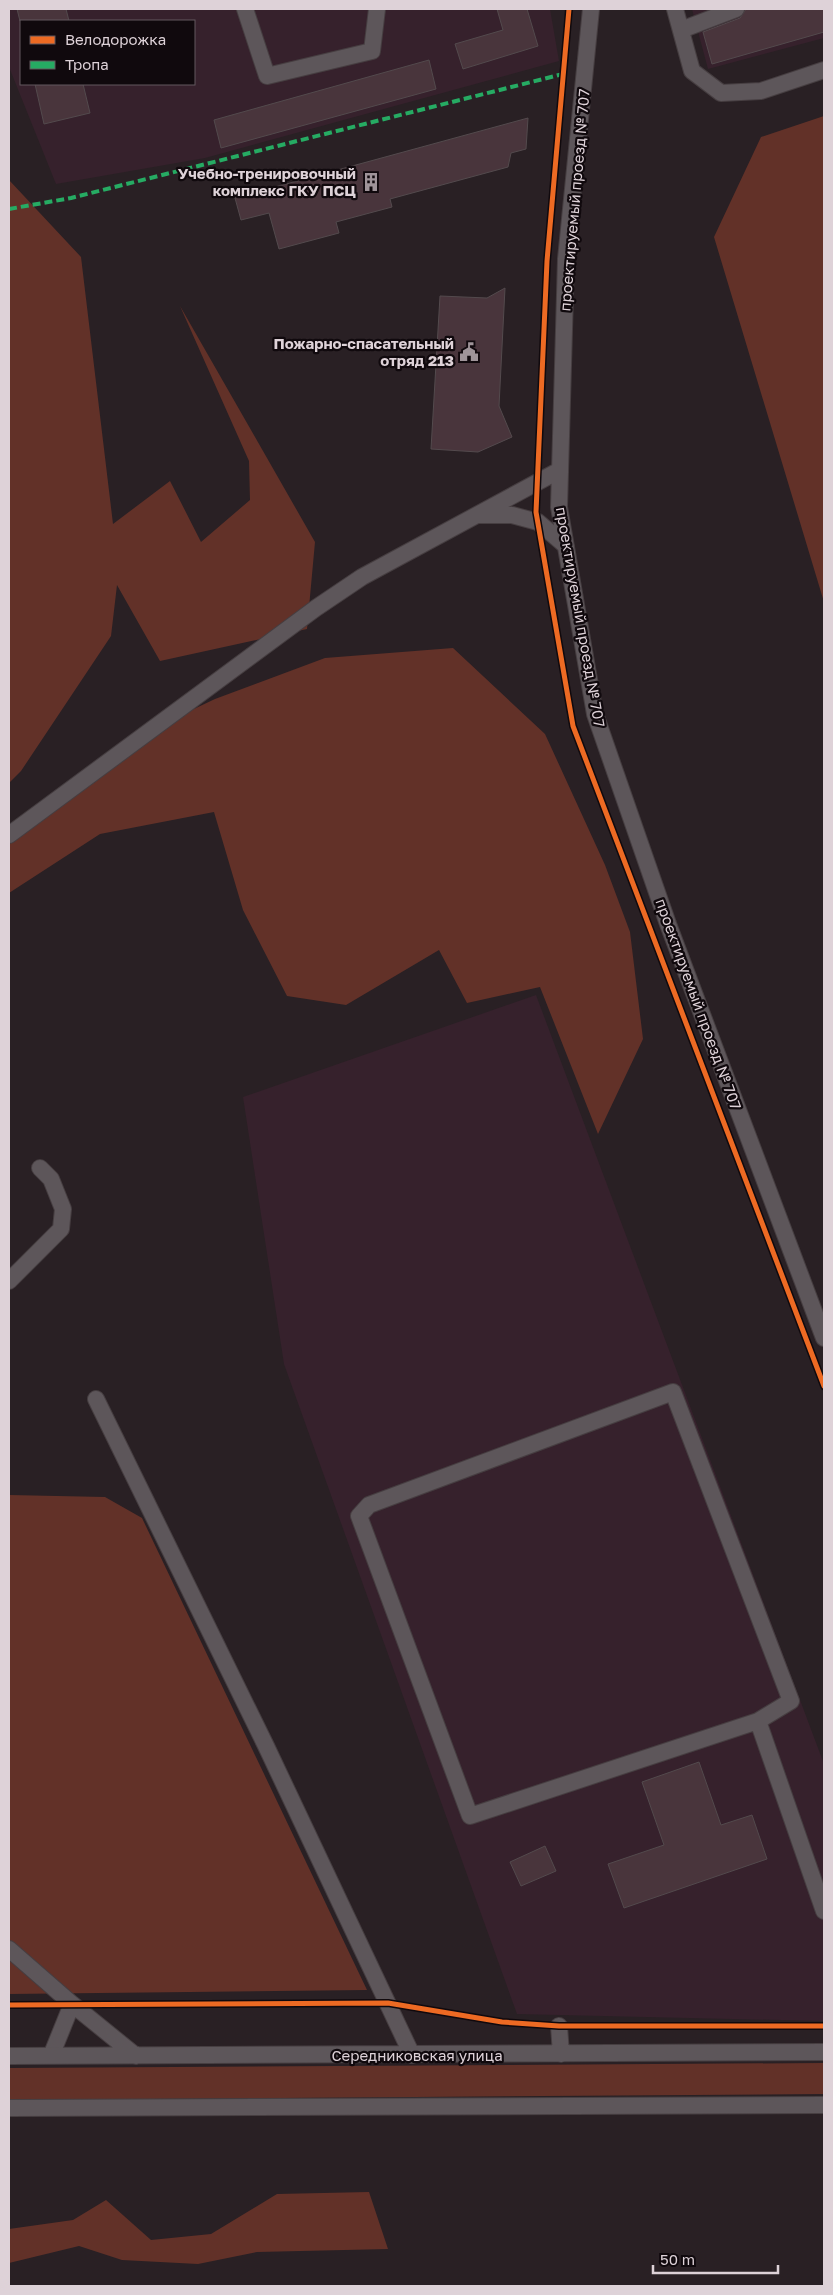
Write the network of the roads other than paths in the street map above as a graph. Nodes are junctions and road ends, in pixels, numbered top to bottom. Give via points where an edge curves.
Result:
1 (245, 9) edge
2 (377, 9) edge
3 (591, 9) edge
4 (675, 9) edge
5 (736, 9) edge
6 (681, 30) junction
7 (824, 70) edge
8 (560, 470) junction
9 (477, 515) junction
10 (566, 546) junction
11 (9, 834) edge
12 (40, 1168) dead end
13 (9, 1281) edge
14 (824, 1338) edge
15 (96, 1399) dead end
16 (758, 1721) junction
17 (824, 1911) edge
18 (9, 1949) edge
19 (72, 2004) junction
20 (559, 2026) dead end
21 (824, 2052) edge
22 (561, 2054) junction
23 (412, 2055) junction
24 (9, 2056) edge
25 (51, 2056) junction
26 (136, 2056) junction
27 (824, 2105) edge
28 (9, 2108) edge

1 - 2 street via 267,76 372,51
3 - 8 street, проектируемый проезд № 707 via 566,259
4 - 6 street
5 - 6 street
6 - 7 street via 692,71 721,93 761,91
8 - 9 street
8 - 10 street, проектируемый проезд № 707 via 559,507
9 - 10 street via 512,515 538,522
9 - 11 street via 362,577
10 - 14 street, проектируемый проезд № 707 via 595,714 668,924
12 - 13 street via 51,1179 63,1209 61,1229
15 - 23 street via 266,1746
16 - 16 street via 791,1701 673,1392 369,1505 359,1516 470,1816
16 - 17 street
18 - 19 street
19 - 25 street
19 - 26 street
20 - 22 street
21 - 22 street, Середниковская улица
22 - 23 street, Середниковская улица
23 - 26 street, Середниковская улица
24 - 25 street, Середниковская улица
25 - 26 street, Середниковская улица
27 - 28 street

